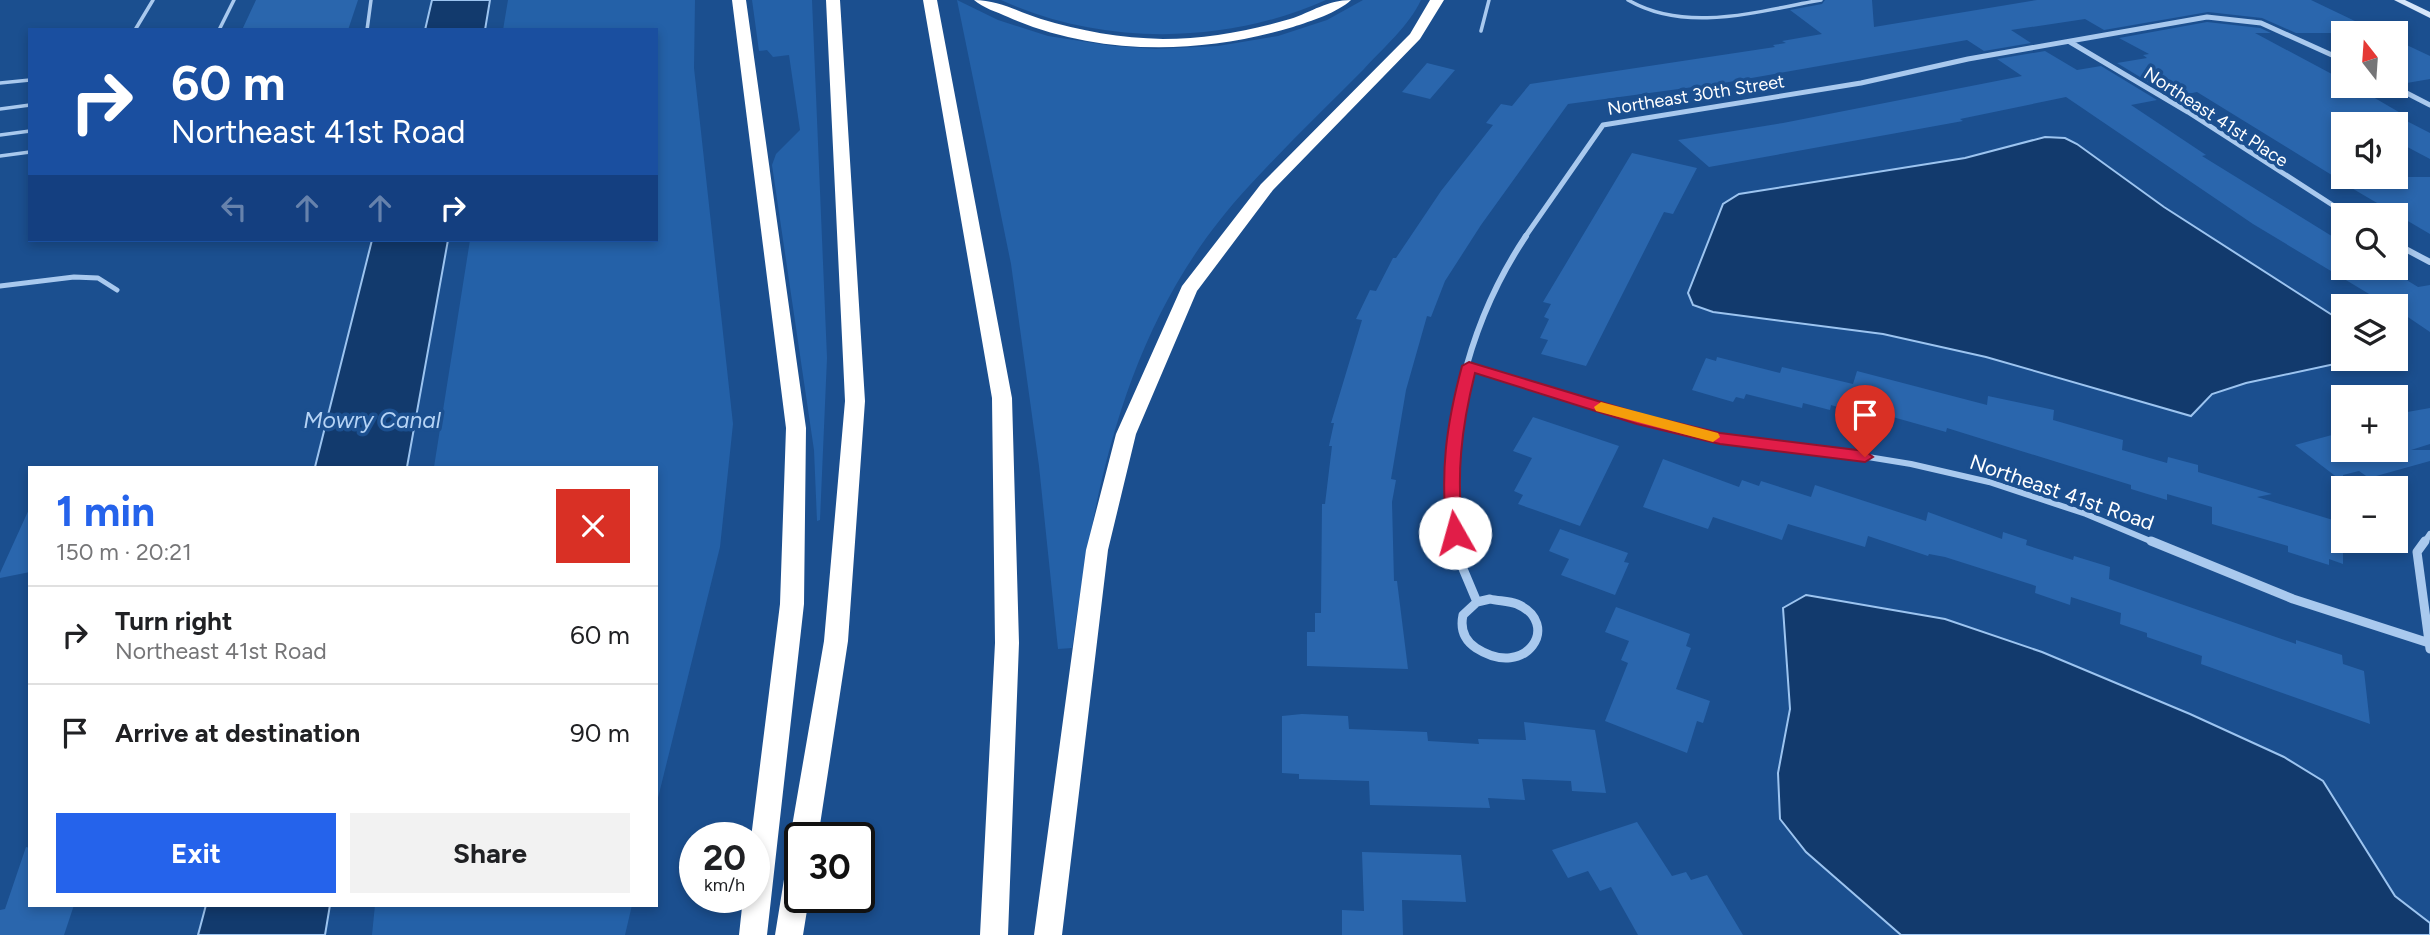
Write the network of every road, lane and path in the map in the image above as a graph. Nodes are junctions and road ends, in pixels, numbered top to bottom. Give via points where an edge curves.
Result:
1 (153, 0) edge
2 (234, 0) edge
3 (371, 0) edge
4 (739, 0) edge
5 (833, 0) edge
6 (930, 0) edge
7 (981, 0) edge
8 (1344, 0) edge
9 (1437, 0) edge
10 (1489, 0) edge
11 (1628, 0) edge
12 (1821, 0) edge
13 (2398, 0) edge
14 (2430, 15) edge
15 (136, 28) edge
16 (220, 28) edge
17 (367, 28) edge
18 (1481, 31) dead end
19 (2070, 41) junction
20 (2331, 54) edge
21 (23, 73) dead end
22 (28, 80) edge
23 (20, 81) junction
24 (0, 83) edge
25 (2408, 93) edge
26 (2430, 104) edge
27 (28, 105) edge
28 (0, 109) edge
29 (28, 131) edge
30 (0, 135) edge
31 (28, 152) edge
32 (0, 156) edge
33 (2331, 204) edge
34 (2408, 250) edge
35 (2430, 262) edge
36 (0, 286) edge
37 (117, 290) dead end
38 (1469, 366) junction
39 (2430, 534) edge
40 (1477, 602) junction
41 (2429, 643) edge
42 (2430, 649) edge
43 (807, 822) edge
44 (793, 913) edge
45 (753, 935) edge
46 (789, 935) edge
47 (994, 935) edge
48 (1048, 935) edge

1 - 15 lane
2 - 16 lane
3 - 17 lane
4 - 45 highway via 796,428 792,604
5 - 43 highway via 855,401 836,641
6 - 47 highway via 1002,398 1007,643
7 - 8 highway via 1034,23 1144,41 1264,31 1324,12
9 - 48 highway via 1415,36 1267,187 1188,290 1126,434 1097,550
10 - 18 lane
11 - 12 lane via 1641,11 1665,19 1691,20
13 - 14 main road
19 - 20 street, Northeast 30th Street via 2223,16 2282,29
19 - 33 street, Northeast 41st Place
19 - 38 street, Northeast 30th Street via 1861,83 1603,125 1511,260 1478,333
21 - 23 lane
22 - 23 lane
23 - 24 lane
25 - 26 street
27 - 28 lane
29 - 30 lane
31 - 32 lane
34 - 35 street
36 - 37 lane via 75,276 98,278
38 - 40 street, Northeast 30th Street via 1457,414 1450,486 1458,557
38 - 41 street, Northeast 41st Road via 1642,420 1720,439 1819,449 1989,482 2087,514 2293,599
39 - 41 street via 2417,552
40 - 40 street via 1460,624 1462,634 1478,651 1502,659 1534,648 1539,628 1526,610 1502,599
41 - 42 street
44 - 46 highway

